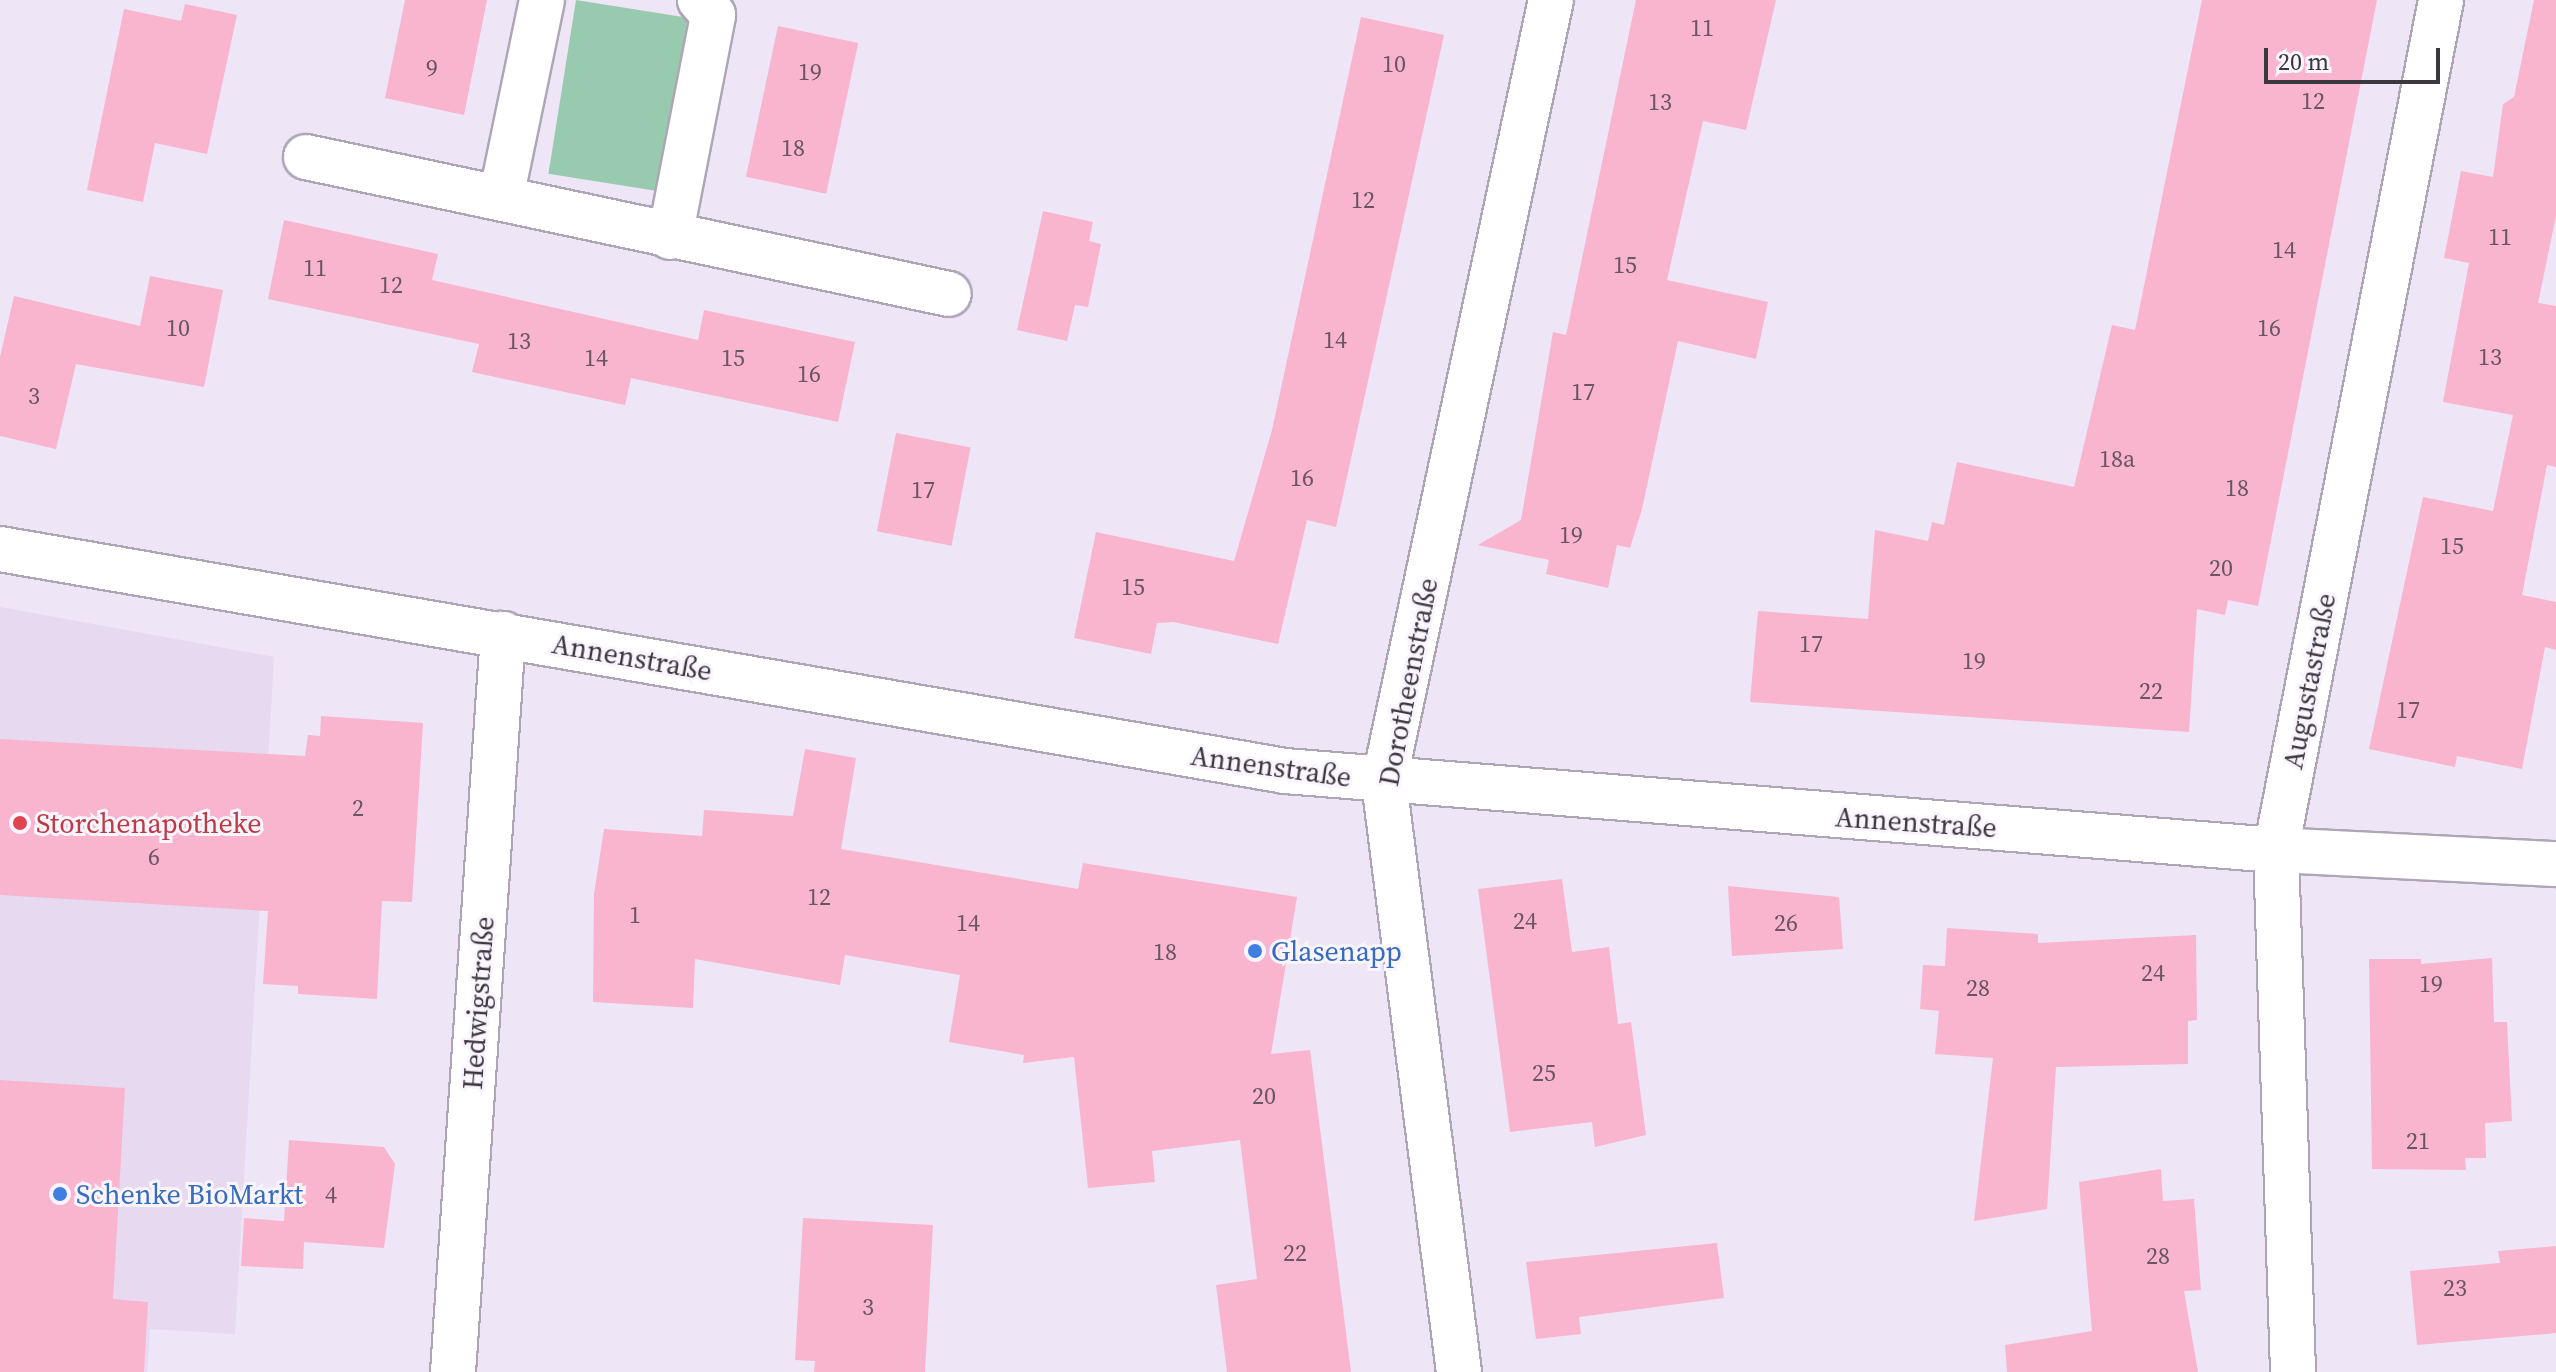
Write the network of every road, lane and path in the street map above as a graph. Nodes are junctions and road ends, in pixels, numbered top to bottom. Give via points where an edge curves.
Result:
1 (542, 0) edge
2 (700, 0) edge
3 (1551, 0) edge
4 (2441, 0) edge
5 (306, 157) dead end
6 (501, 198) junction
7 (670, 237) junction
8 (949, 294) dead end
9 (0, 549) edge
10 (503, 634) junction
11 (1384, 782) junction
12 (2276, 850) junction
13 (2556, 864) edge
14 (453, 1372) edge
15 (1459, 1372) edge
16 (2293, 1372) edge

1 - 6 street
2 - 7 street via 713,15
3 - 11 street, Dorotheenstraße
4 - 12 street, Augustastraße
5 - 6 street
6 - 7 street
7 - 8 street
9 - 10 street, Annenstraße
10 - 11 street, Annenstraße via 1270,769
10 - 14 street, Hedwigstraße
11 - 12 street, Annenstraße
11 - 15 street, Dorotheenstraße
12 - 13 street, Annenstraße
12 - 16 street, Augustastraße

